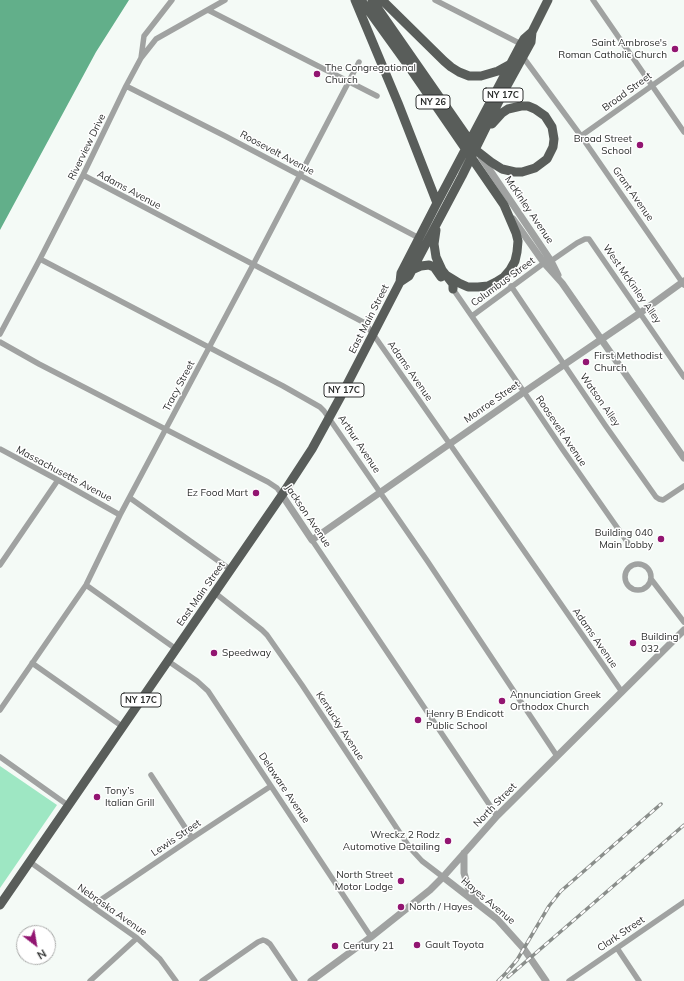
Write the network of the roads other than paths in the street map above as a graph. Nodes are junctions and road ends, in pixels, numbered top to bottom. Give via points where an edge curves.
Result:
1 (172, 0) edge
2 (225, 0) edge
3 (355, 0) edge
4 (362, 0) edge
5 (372, 0) edge
6 (382, 0) edge
7 (436, 0) edge
8 (548, 0) edge
9 (594, 0) edge
10 (208, 10) junction
11 (532, 32) junction
12 (521, 44) junction
13 (523, 57) junction
14 (141, 58) junction
15 (359, 62) dead end
16 (684, 63) edge
17 (510, 64) junction
18 (348, 82) junction
19 (126, 86) junction
20 (652, 86) junction
21 (377, 96) dead end
22 (684, 132) edge
23 (483, 134) junction
24 (581, 136) junction
25 (477, 151) junction
26 (300, 174) junction
27 (83, 176) junction
28 (437, 203) junction
29 (504, 205) junction
30 (438, 223) junction
31 (419, 238) junction
32 (40, 259) junction
33 (548, 262) junction
34 (253, 265) junction
35 (412, 270) junction
36 (446, 275) junction
37 (400, 282) junction
38 (683, 283) edge
39 (511, 286) junction
40 (453, 289) junction
41 (640, 313) junction
42 (472, 316) junction
43 (0, 334) edge
44 (373, 334) junction
45 (601, 339) junction
46 (0, 342) edge
47 (209, 348) junction
48 (564, 364) junction
49 (684, 377) edge
50 (524, 392) junction
51 (330, 418) junction
52 (166, 430) junction
53 (450, 444) junction
54 (0, 449) edge
55 (684, 458) edge
56 (58, 480) junction
57 (684, 486) edge
58 (380, 492) junction
59 (282, 495) junction
60 (130, 498) junction
61 (120, 515) junction
62 (312, 540) junction
63 (628, 543) dead end
64 (0, 565) edge
65 (231, 570) junction
66 (651, 579) junction
67 (86, 585) junction
68 (215, 593) junction
69 (684, 622) edge
70 (684, 630) edge
71 (176, 649) junction
72 (168, 662) junction
73 (32, 664) junction
74 (622, 692) junction
75 (0, 710) edge
76 (123, 727) junction
77 (557, 756) junction
78 (0, 757) edge
79 (150, 776) dead end
80 (271, 786) junction
81 (69, 806) junction
82 (497, 816) junction
83 (192, 838) junction
84 (464, 853) junction
85 (30, 862) junction
86 (442, 877) junction
87 (684, 903) edge
88 (0, 905) edge
89 (480, 906) junction
90 (93, 908) junction
91 (371, 937) junction
92 (137, 938) junction
93 (617, 948) junction
94 (90, 981) edge
95 (176, 981) edge
96 (202, 981) edge
97 (295, 981) edge
98 (311, 981) edge
99 (546, 981) edge
100 (569, 981) edge
101 (639, 981) edge

1 - 14 street via 144,36
2 - 10 street, Riverview Drive
3 - 28 main road
4 - 29 main road, NY 26
5 - 25 main road
6 - 17 main road via 444,61 459,72 469,76 481,76
7 - 12 street
8 - 11 main road, East Main Street / NY 17C
9 - 20 street
10 - 14 street, Riverview Drive via 156,40
10 - 18 street
11 - 12 main road, East Main Street / NY 17C
11 - 13 main road, East Main Street / NY 17C via 531,42
12 - 17 main road, East Main Street / NY 17C
13 - 23 main road, East Main Street / NY 17C
13 - 24 street, Grant Avenue
14 - 19 street, Riverview Drive
15 - 18 street, Tracy Street
16 - 20 street, Broad Street
17 - 28 main road, East Main Street / NY 17C
18 - 21 street
18 - 26 street, Tracy Street
19 - 26 street, Roosevelt Avenue
19 - 27 street, Riverview Drive
20 - 22 street
20 - 24 street, Broad Street
23 - 25 main road via 508,109 528,106 545,116 552,127 553,147 547,159 535,168 522,172 502,169
23 - 30 main road, East Main Street / NY 17C
24 - 38 street, Grant Avenue
25 - 33 street, McKinley Avenue
26 - 31 street, Roosevelt Avenue
26 - 34 street, Tracy Street
27 - 32 street, Riverview Drive
27 - 34 street, Adams Avenue
28 - 31 main road, East Main Street / NY 17C
29 - 33 street, McKinley Avenue
29 - 36 main road, NY 26 via 518,241 518,252 510,270 496,282 478,287 468,287
30 - 35 main road, East Main Street / NY 17C
30 - 36 main road via 434,244 436,257
31 - 37 main road, East Main Street / NY 17C via 400,273
32 - 43 street, Riverview Drive
32 - 47 street, Arthur Avenue
33 - 39 street, Columbus Street
33 - 41 street, West McKinley Alley via 589,239
33 - 45 street, McKinley Avenue
34 - 44 street, Adams Avenue via 363,322
34 - 47 street, Tracy Street
35 - 37 main road, East Main Street / NY 17C via 409,276
35 - 40 main road via 421,266 434,267 448,287
36 - 40 main road via 453,284
37 - 44 main road, East Main Street / NY 17C
38 - 41 street, Monroe Street
39 - 42 street, Columbus Street
39 - 48 street, Watson Alley
40 - 42 street, Roosevelt Avenue
41 - 45 street, Monroe Street
41 - 49 street, West McKinley Alley
42 - 50 street, Roosevelt Avenue
44 - 51 main road, East Main Street / NY 17C
44 - 53 street, Adams Avenue
45 - 48 street, Monroe Street
45 - 55 street, McKinley Avenue
46 - 52 street, Jackson Avenue
47 - 51 street, Arthur Avenue via 320,407
47 - 52 street, Tracy Street
48 - 50 street, Monroe Street
48 - 57 street, Watson Alley via 656,496 663,500
50 - 53 street, Monroe Street
50 - 63 street, Roosevelt Avenue
51 - 58 street, Arthur Avenue
51 - 59 main road, East Main Street / NY 17C
52 - 59 street, Jackson Avenue via 268,482
52 - 60 street, Tracy Street
53 - 58 street, Monroe Street
53 - 74 street, Adams Avenue
54 - 56 street, Massachusetts Avenue
56 - 61 street, Massachusetts Avenue
56 - 64 street
58 - 62 street, Monroe Street
58 - 77 street, Arthur Avenue
59 - 62 street, Jackson Avenue
59 - 65 main road, East Main Street / NY 17C
60 - 61 street, Tracy Street
60 - 65 street
61 - 67 street, Tracy Street
62 - 82 street, Jackson Avenue
65 - 68 main road, East Main Street / NY 17C
66 - 66 street via 646,567 639,564 629,568 625,575 629,587 637,590 646,587
66 - 69 street
67 - 71 street
67 - 73 street, Tracy Street
68 - 71 main road, East Main Street / NY 17C
68 - 86 street, Kentucky Avenue via 267,635 404,839 422,861
70 - 74 street, North Street
71 - 72 main road, East Main Street / NY 17C
72 - 76 main road, East Main Street / NY 17C
72 - 80 street, Delaware Avenue via 208,691
73 - 75 street, Tracy Street
73 - 76 street
74 - 77 street, North Street
76 - 81 main road, East Main Street / NY 17C
77 - 82 street, North Street
78 - 81 street
79 - 83 street
80 - 83 street, Lewis Street
80 - 91 street, Delaware Avenue
81 - 85 main road, East Main Street / NY 17C
82 - 84 street, North Street
83 - 90 street, Lewis Street via 99,901
84 - 86 street, North Street
84 - 89 street via 464,873 468,887
85 - 88 main road, East Main Street / NY 17C
85 - 90 street, Nebraska Avenue
86 - 89 street, Hayes Avenue
86 - 91 street, North Street via 430,890
87 - 93 street, Clark Street
89 - 99 street, Hayes Avenue via 517,940
90 - 92 street, Nebraska Avenue
91 - 98 street, North Street
92 - 94 street
92 - 95 street, Nebraska Avenue via 160,959
93 - 100 street, Clark Street
93 - 101 street
96 - 97 street via 262,940 270,944

